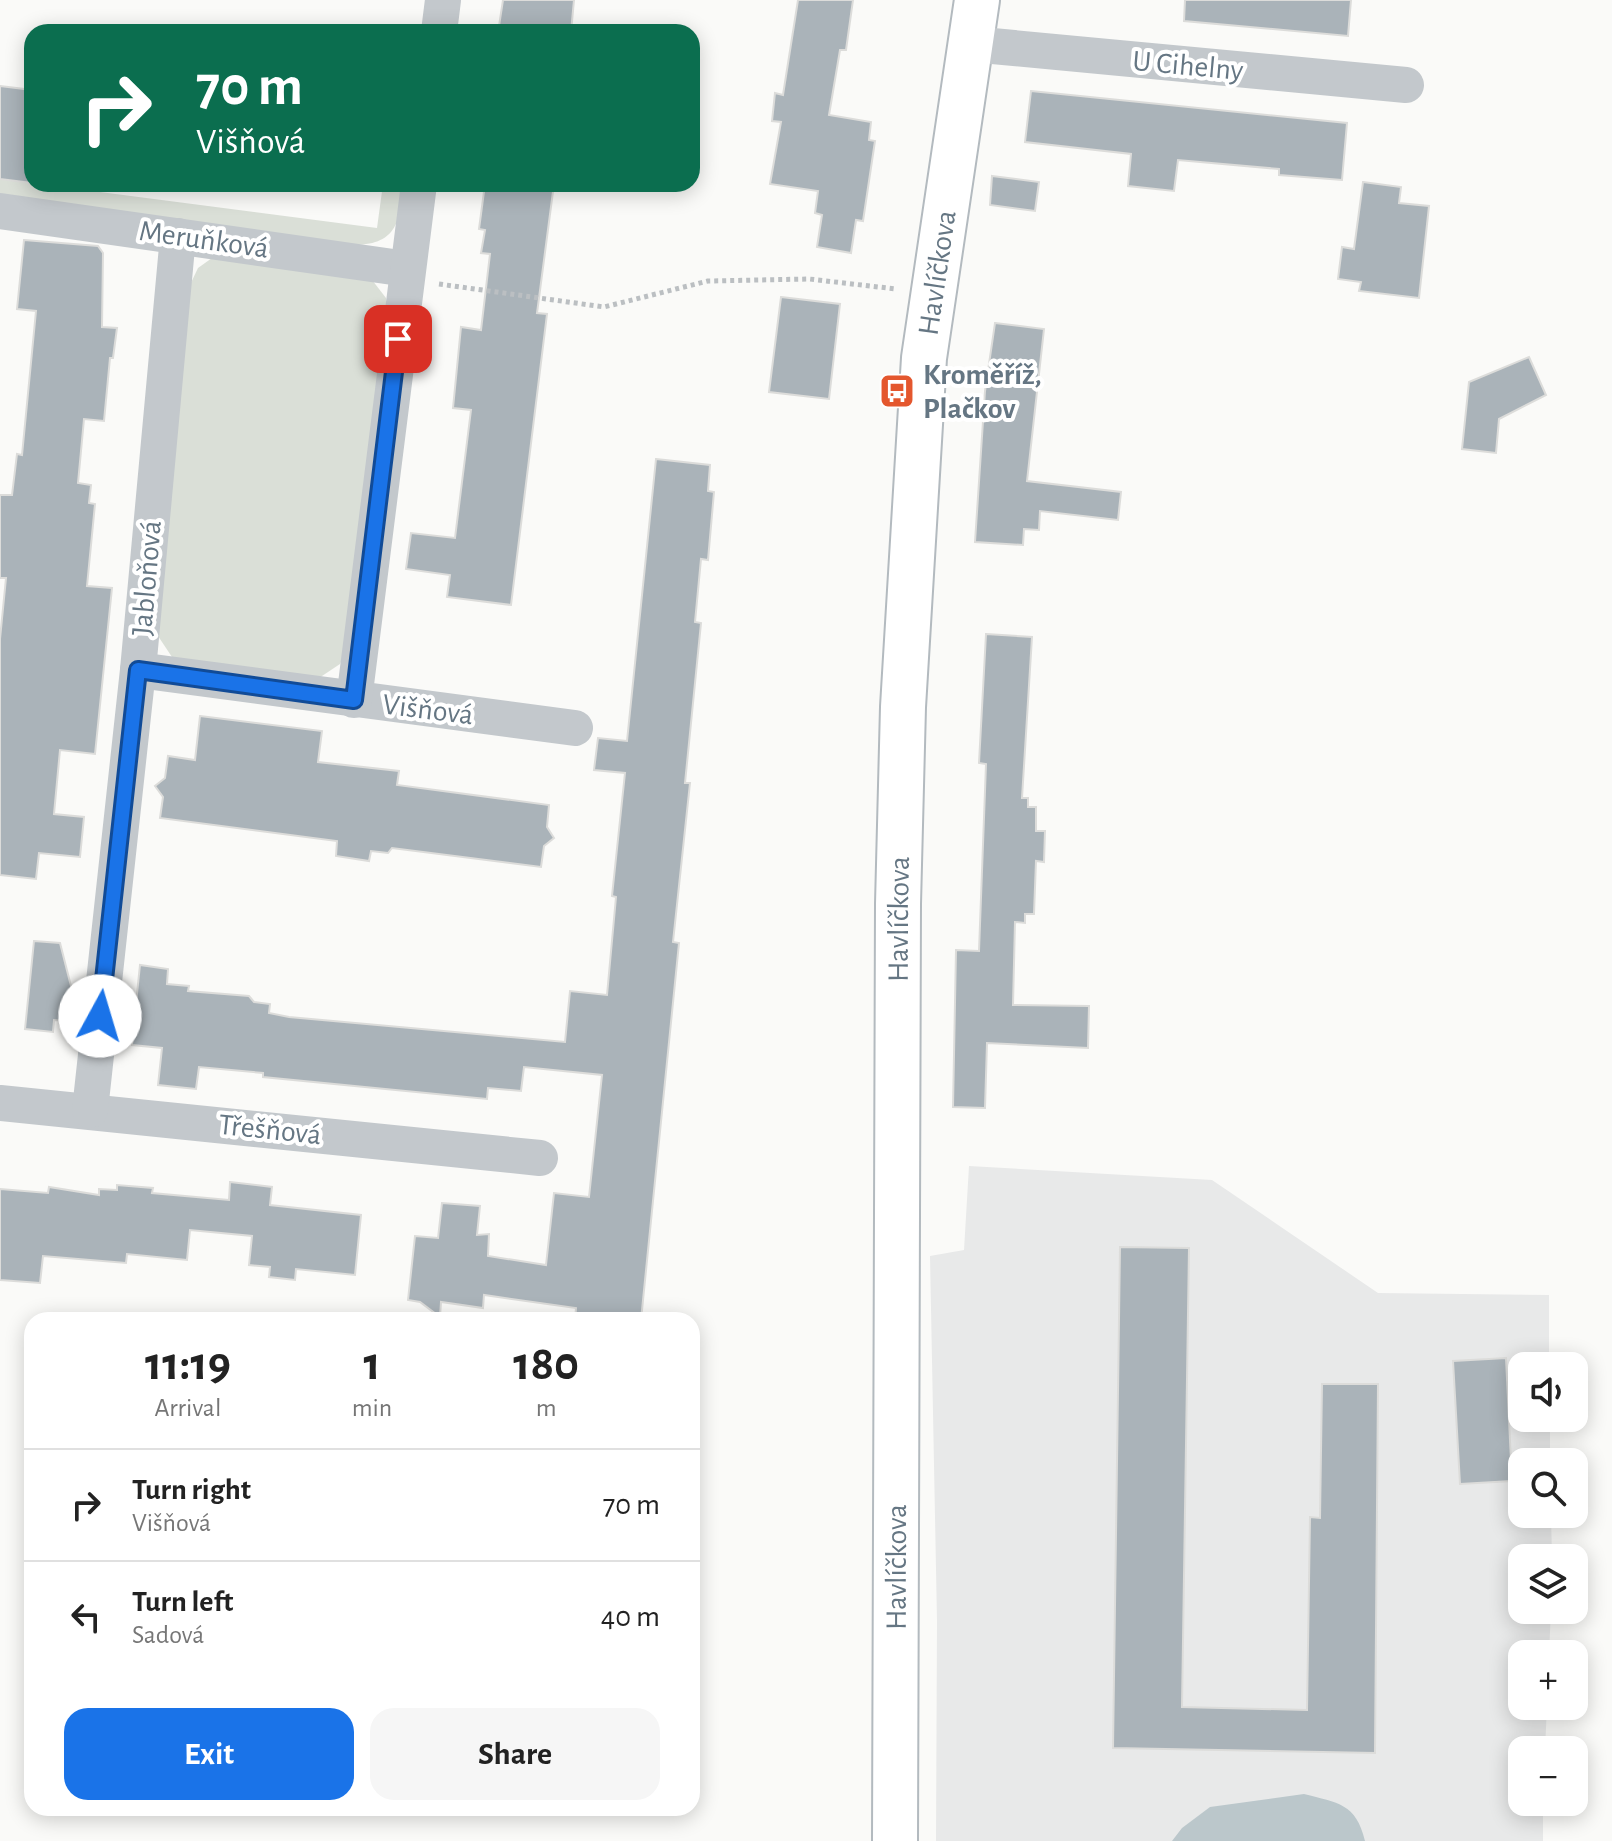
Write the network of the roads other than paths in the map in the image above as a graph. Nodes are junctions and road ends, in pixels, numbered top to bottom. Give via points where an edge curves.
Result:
1 (443, 0) edge
2 (977, 0) edge
3 (440, 24) edge
4 (971, 44) junction
5 (1406, 85) dead end
6 (418, 192) edge
7 (0, 211) edge
8 (178, 236) junction
9 (406, 274) junction
10 (138, 670) junction
11 (354, 700) junction
12 (575, 728) dead end
13 (0, 1103) edge
14 (90, 1110) junction
15 (540, 1158) dead end
16 (895, 1841) edge

1 - 3 street
2 - 4 street, Havlíčkova
4 - 5 street, U Cihelny
4 - 16 street, Havlíčkova via 924,358 903,707
6 - 9 street
7 - 8 street, Meruňková
8 - 9 street, Meruňková
8 - 10 street, Jabloňová
9 - 11 street
10 - 11 street, Višňová
10 - 14 street, Jabloňová
11 - 12 street, Višňová
13 - 14 street, Třešňová
14 - 15 street, Třešňová

